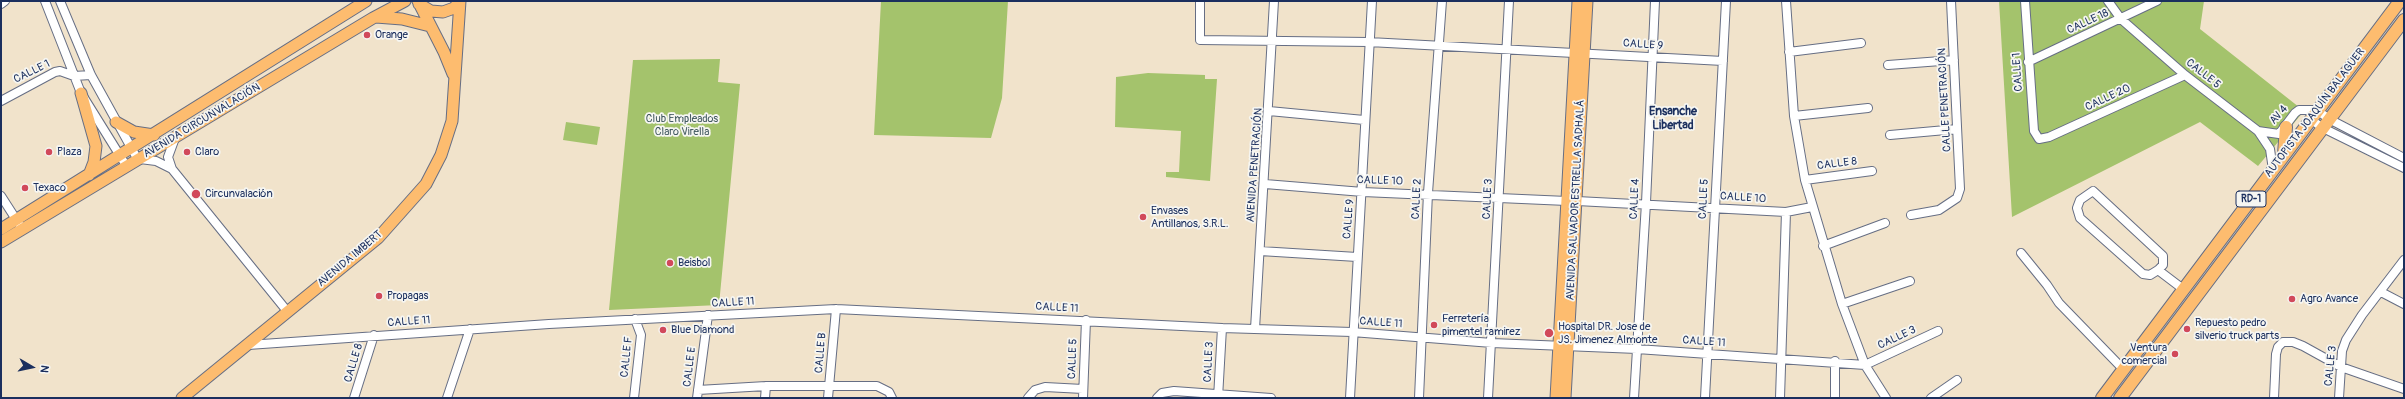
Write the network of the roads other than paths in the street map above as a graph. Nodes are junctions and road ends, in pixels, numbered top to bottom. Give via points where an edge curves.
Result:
1 (5, 1) edge
2 (45, 1) edge
3 (60, 1) edge
4 (366, 1) edge
5 (405, 1) edge
6 (1200, 1) edge
7 (1274, 1) edge
8 (1372, 1) edge
9 (1442, 1) edge
10 (1509, 1) edge
11 (1578, 1) edge
12 (1587, 1) edge
13 (1655, 1) edge
14 (1726, 1) edge
15 (1786, 1) edge
16 (1951, 1) edge
17 (2025, 1) edge
18 (2108, 1) edge
19 (2157, 1) edge
20 (2400, 1) edge
21 (460, 2) edge
22 (419, 3) edge
23 (1, 4) edge
24 (373, 18) junction
25 (2121, 19) junction
26 (2404, 20) edge
27 (430, 26) junction
28 (71, 29) junction
29 (58, 37) junction
30 (1273, 40) junction
31 (1369, 42) junction
32 (1861, 43) dead end
33 (1439, 47) junction
34 (1507, 50) junction
35 (1580, 52) junction
36 (1789, 52) junction
37 (1652, 57) junction
38 (1954, 60) junction
39 (1723, 61) junction
40 (2028, 62) junction
41 (1888, 65) dead end
42 (91, 75) junction
43 (2186, 75) junction
44 (74, 76) junction
45 (454, 79) junction
46 (81, 93) junction
47 (1, 100) edge
48 (1868, 108) dead end
49 (1269, 111) junction
50 (2314, 114) junction
51 (1794, 116) junction
52 (1364, 120) junction
53 (116, 122) junction
54 (2326, 123) junction
55 (2286, 127) junction
56 (1958, 129) junction
57 (2258, 131) junction
58 (154, 135) junction
59 (1890, 135) dead end
60 (175, 137) junction
61 (2039, 139) joint
62 (131, 149) junction
63 (120, 156) junction
64 (2283, 156) junction
65 (2404, 158) edge
66 (139, 160) junction
67 (127, 167) junction
68 (2404, 168) edge
69 (172, 169) junction
70 (2273, 170) junction
71 (1872, 171) dead end
72 (89, 175) junction
73 (1805, 180) junction
74 (1265, 184) junction
75 (1363, 192) junction
76 (1428, 193) junction
77 (1, 196) edge
78 (1500, 196) junction
79 (1572, 201) junction
80 (1646, 203) junction
81 (1715, 207) junction
82 (1812, 207) junction
83 (1786, 212) junction
84 (1911, 215) dead end
85 (16, 219) junction
86 (1885, 224) dead end
87 (1, 229) edge
88 (23, 230) junction
89 (1, 242) edge
90 (1823, 246) junction
91 (1260, 251) junction
92 (2020, 254) dead end
93 (1357, 257) junction
94 (2404, 260) edge
95 (2158, 270) junction
96 (1910, 281) dead end
97 (2183, 289) junction
98 (2381, 292) junction
99 (1842, 304) junction
100 (2404, 304) edge
101 (836, 309) junction
102 (287, 311) junction
103 (708, 315) junction
104 (635, 319) junction
105 (1086, 320) junction
106 (1222, 328) junction
107 (470, 329) junction
108 (1255, 330) junction
109 (1938, 331) dead end
110 (1352, 332) junction
111 (374, 335) junction
112 (1422, 337) junction
113 (1492, 343) junction
114 (248, 345) junction
115 (1563, 345) junction
116 (1638, 349) junction
117 (1706, 354) junction
118 (1781, 358) junction
119 (1835, 361) junction
120 (1865, 365) junction
121 (2341, 367) junction
122 (2123, 369) junction
123 (1957, 380) dead end
124 (830, 385) junction
125 (766, 386) junction
126 (1083, 389) junction
127 (2404, 389) edge
128 (698, 394) edge
129 (890, 395) edge
130 (1218, 396) edge
131 (1158, 397) edge
132 (182, 398) edge
133 (354, 398) edge
134 (446, 398) edge
135 (634, 398) edge
136 (765, 398) edge
137 (828, 398) edge
138 (1028, 398) edge
139 (1083, 398) edge
140 (1271, 398) edge
141 (1350, 398) edge
142 (1419, 398) edge
143 (1488, 398) edge
144 (1556, 398) edge
145 (1565, 398) edge
146 (1634, 398) edge
147 (1705, 398) edge
148 (1780, 398) edge
149 (1835, 398) edge
150 (1886, 398) edge
151 (1931, 398) edge
152 (2102, 398) edge
153 (2120, 398) edge
154 (2274, 398) edge
155 (2339, 398) edge

1 - 23 street
2 - 29 street
3 - 28 street
4 - 58 main road, AVENIDA CIRCUNVALACIÓN
5 - 24 main road, AVENIDA CIRCUNVALACIÓN
6 - 30 street, CALLE 9 via 1200,40
7 - 30 street, AVENIDA PENETRACIÓN
8 - 31 street, CALLE 9
9 - 33 street, CALLE 2
10 - 34 street, CALLE 3
11 - 35 main road, AVENIDA SALVADOR ESTRELLA SADHALÁ
12 - 35 main road, AVENIDA SALVADOR ESTRELLA SADHALÁ
13 - 37 street, CALLE 4
14 - 39 street, CALLE 5
15 - 36 street
16 - 38 street, CALLE PENETRACIÓN
17 - 40 street, CALLE 1
18 - 25 street, CALLE 5
19 - 25 street, CALLE 18
20 - 50 highway, AUTOPISTA JOAQUÍN BALAGUER / RD-1
21 - 22 main road via 448,11 436,12
21 - 45 main road, AVENIDA IMBERT
22 - 27 main road, AVENIDA IMBERT
24 - 27 main road via 402,18
24 - 60 main road, AVENIDA CIRCUNVALACIÓN
25 - 40 street, CALLE 18
25 - 43 street, CALLE 5
26 - 54 highway, AUTOPISTA JOAQUÍN BALAGUER / RD-1
27 - 45 main road, AVENIDA IMBERT via 444,52
28 - 29 street
28 - 42 street
29 - 44 street
30 - 31 street, CALLE 9
30 - 49 street, AVENIDA PENETRACIÓN
31 - 33 street, CALLE 9
31 - 52 street, CALLE 9
32 - 36 street
33 - 34 street, CALLE 9
33 - 76 street, CALLE 2
34 - 35 street, CALLE 9
34 - 78 street, CALLE 3
35 - 37 street, CALLE 9
35 - 79 main road, AVENIDA SALVADOR ESTRELLA SADHALÁ
36 - 51 street
37 - 39 street, CALLE 9
37 - 80 street, CALLE 4
38 - 41 street
38 - 56 street, CALLE PENETRACIÓN
39 - 81 street, CALLE 5
40 - 61 street, CALLE 1 via 2034,131
42 - 44 street, CALLE 1
42 - 53 street
43 - 57 street, CALLE 5
43 - 61 street, CALLE 20 via 2049,137
44 - 46 street
44 - 47 street, CALLE 1 via 60,71 54,72
45 - 102 main road, AVENIDA IMBERT via 452,121 447,140 426,184 378,238
46 - 63 street
46 - 72 main road via 96,146
48 - 51 street
49 - 52 street
49 - 74 street, AVENIDA PENETRACIÓN
50 - 54 street
50 - 55 street, AV 4 via 2299,110 2291,117
50 - 64 highway, AUTOPISTA JOAQUÍN BALAGUER / RD-1
51 - 73 street
52 - 75 street, CALLE 9
53 - 58 main road via 134,132
53 - 62 street
54 - 65 street
54 - 68 street
54 - 153 highway, AUTOPISTA JOAQUÍN BALAGUER / RD-1
55 - 57 street, AV 4 via 2274,135
55 - 64 highway
56 - 59 street
56 - 84 street, CALLE PENETRACIÓN via 1961,177 1957,198 1939,210
57 - 70 street, CALLE 5 via 2270,149
58 - 62 main road, AVENIDA CIRCUNVALACIÓN
60 - 66 main road, AVENIDA CIRCUNVALACIÓN
60 - 69 street via 168,156
62 - 63 main road, AVENIDA CIRCUNVALACIÓN
62 - 66 street
63 - 67 street
63 - 72 main road, AVENIDA CIRCUNVALACIÓN
64 - 70 highway, AUTOPISTA JOAQUÍN BALAGUER / RD-1
66 - 67 main road, AVENIDA CIRCUNVALACIÓN
66 - 69 street via 156,161
67 - 88 main road, AVENIDA CIRCUNVALACIÓN
69 - 102 street
70 - 97 highway, AUTOPISTA JOAQUÍN BALAGUER / RD-1
71 - 73 street, CALLE 8
72 - 85 main road, AVENIDA CIRCUNVALACIÓN
73 - 82 street
74 - 75 street, CALLE 10
74 - 91 street, AVENIDA PENETRACIÓN
75 - 76 street, CALLE 10
75 - 93 street, CALLE 9
76 - 78 street, CALLE 10
76 - 112 street, CALLE 2
77 - 85 street
78 - 79 street, CALLE 10
78 - 113 street, CALLE 3
79 - 80 street, CALLE 10
79 - 115 main road, AVENIDA SALVADOR ESTRELLA SADHALÁ
80 - 81 street, CALLE 10
80 - 116 street, CALLE 4
81 - 83 street, CALLE 10
81 - 117 street, CALLE 5
82 - 83 street, CALLE 10
82 - 90 street
83 - 118 street
85 - 87 main road, AVENIDA CIRCUNVALACIÓN
85 - 88 street
86 - 90 street
88 - 89 main road, AVENIDA CIRCUNVALACIÓN
90 - 99 street
91 - 93 street
91 - 108 street, AVENIDA PENETRACIÓN
92 - 122 street via 2059,303
93 - 110 street, CALLE 9
94 - 98 street, CALLE 3
95 - 95 street via 2150,275 2143,274 2080,218 2077,208 2080,200 2089,192 2097,192 2163,256 2163,265
95 - 97 street
96 - 99 street
97 - 122 highway, AUTOPISTA JOAQUÍN BALAGUER / RD-1
98 - 100 street
98 - 121 street, CALLE 3 via 2351,331 2342,351
99 - 120 street
101 - 103 street, CALLE 11
101 - 105 street, CALLE 11
101 - 124 street, CALLE B
102 - 114 main road, AVENIDA IMBERT
103 - 104 street, CALLE 11
103 - 128 street, CALLE E
104 - 107 street, CALLE 11
104 - 135 street, CALLE F via 641,335
105 - 106 street, CALLE 11
105 - 126 street, CALLE 5
106 - 108 street, CALLE 11
106 - 130 street, CALLE 3
107 - 111 street, CALLE 11
107 - 134 street
108 - 110 street, CALLE 11
109 - 120 street, CALLE 3
110 - 112 street, CALLE 11
110 - 141 street, CALLE 9
111 - 114 street, CALLE 11
111 - 133 street, CALLE 8
112 - 113 street, CALLE 11
112 - 142 street, CALLE 2
113 - 115 street, CALLE 11
113 - 143 street, CALLE 3
114 - 132 main road, AVENIDA IMBERT
115 - 116 street, CALLE 11
115 - 144 main road, AVENIDA SALVADOR ESTRELLA SADHALÁ
115 - 145 main road, AVENIDA SALVADOR ESTRELLA SADHALÁ
116 - 117 street, CALLE 11
116 - 146 street, CALLE 4
117 - 118 street, CALLE 11
117 - 147 street, CALLE 5
118 - 119 street, CALLE 11
118 - 148 street
119 - 120 street, CALLE 11
119 - 149 street
120 - 150 street
121 - 127 street
121 - 154 street via 2303,346 2283,342 2276,354
121 - 155 street, CALLE 3
122 - 152 highway, AUTOPISTA JOAQUÍN BALAGUER / RD-1
123 - 151 street
124 - 125 street
124 - 129 street via 877,386
124 - 137 street, CALLE B
125 - 128 street
125 - 136 street
126 - 138 street via 1044,387 1035,390
126 - 139 street, CALLE 5
130 - 131 street via 1167,391
130 - 140 street

